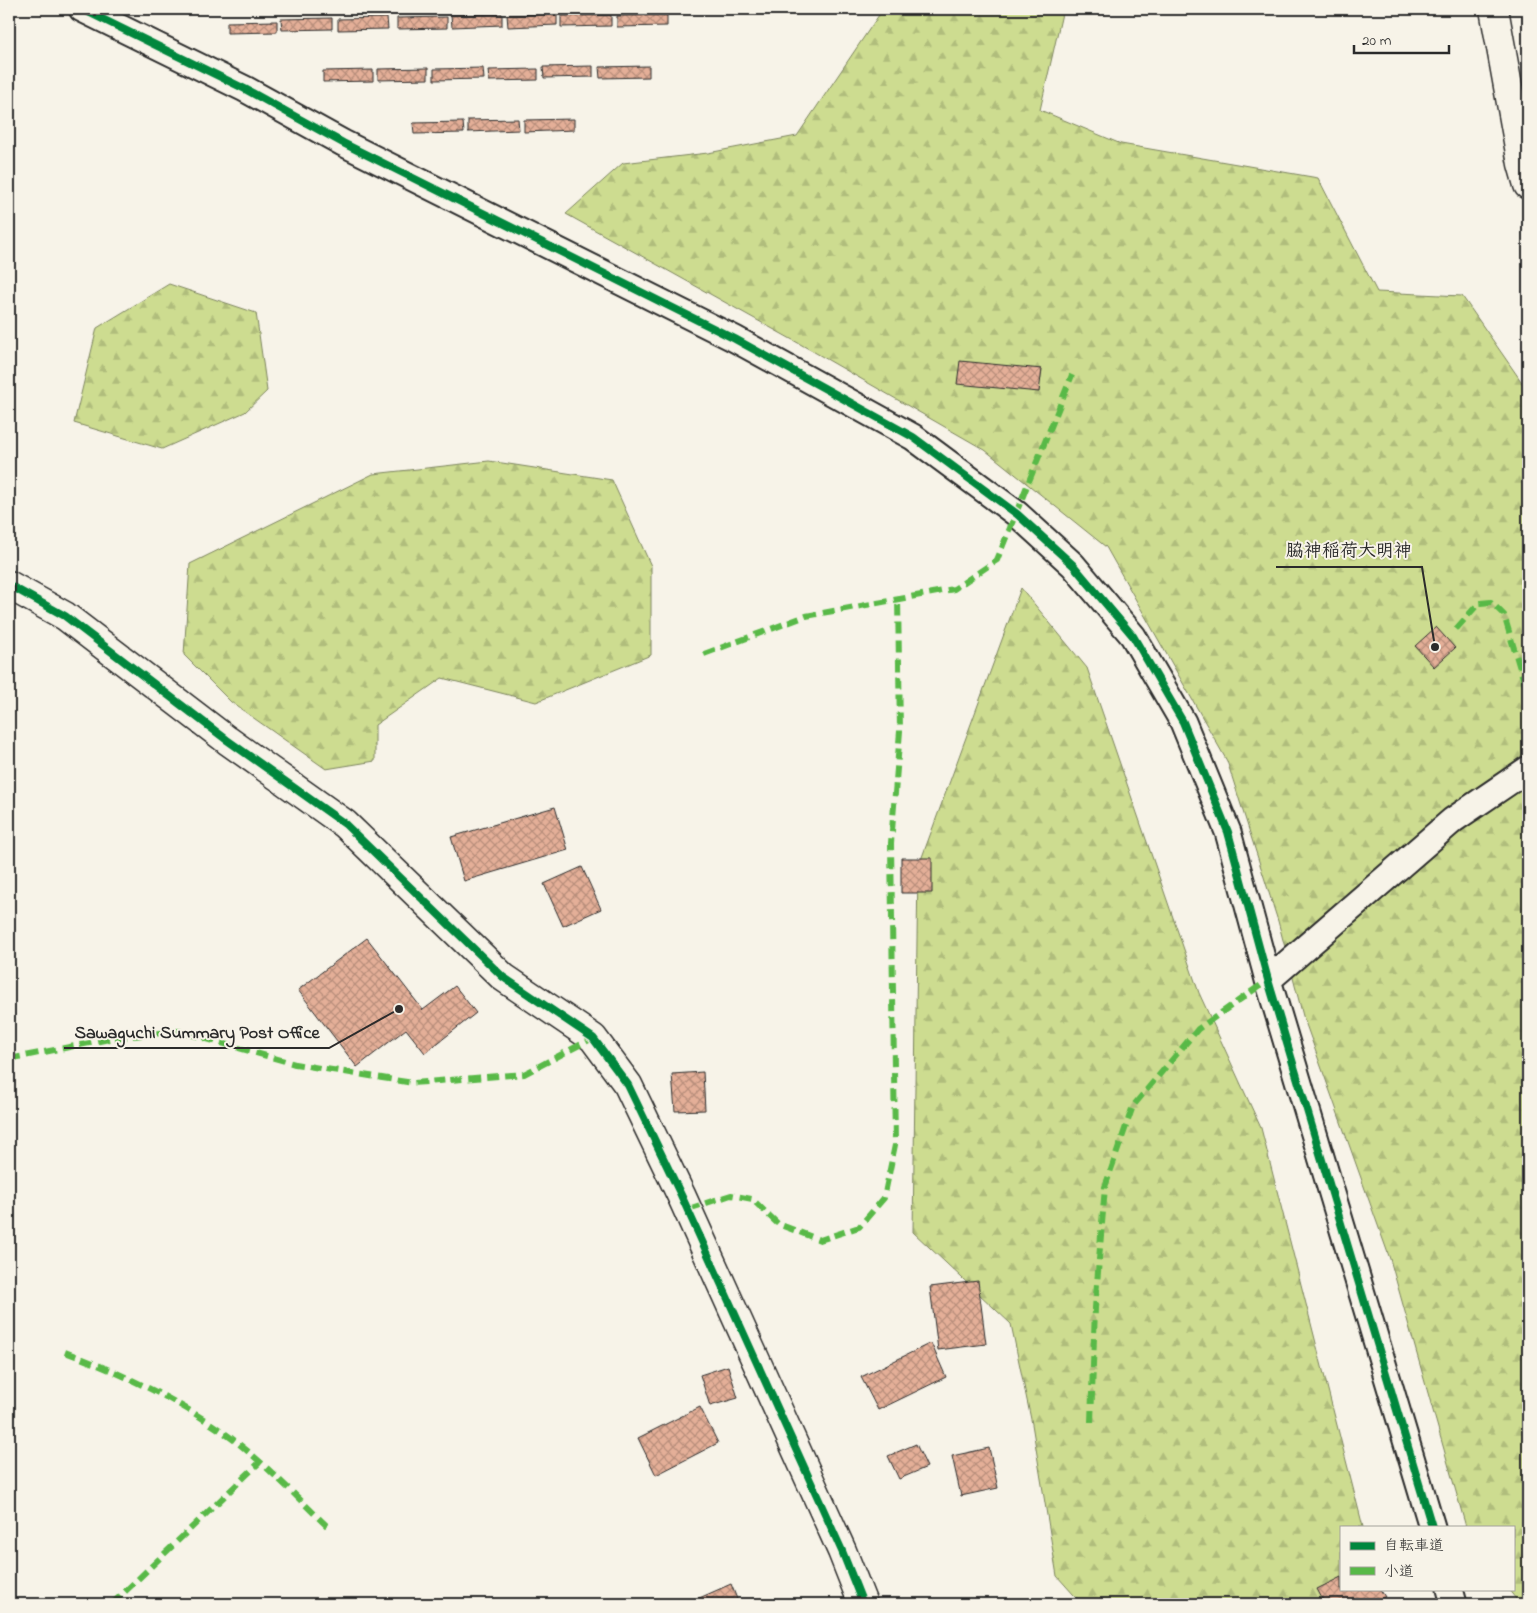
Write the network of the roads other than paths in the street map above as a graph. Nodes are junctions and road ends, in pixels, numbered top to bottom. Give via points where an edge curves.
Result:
1 (82, 9) edge
2 (1494, 9) edge
3 (1528, 185) edge
4 (9, 585) edge
5 (1528, 769) edge
6 (1268, 980) junction
7 (1432, 1526) edge
8 (1450, 1590) edge
9 (863, 1604) edge
10 (1454, 1604) edge

1 - 6 street via 735,339 913,437 1017,514 1073,565 1132,636 1183,722 1228,832
2 - 3 main road
4 - 9 main road via 64,616 227,740 345,824 503,977 593,1038 628,1085 681,1195
5 - 6 street via 1453,820
6 - 7 street
8 - 10 street

